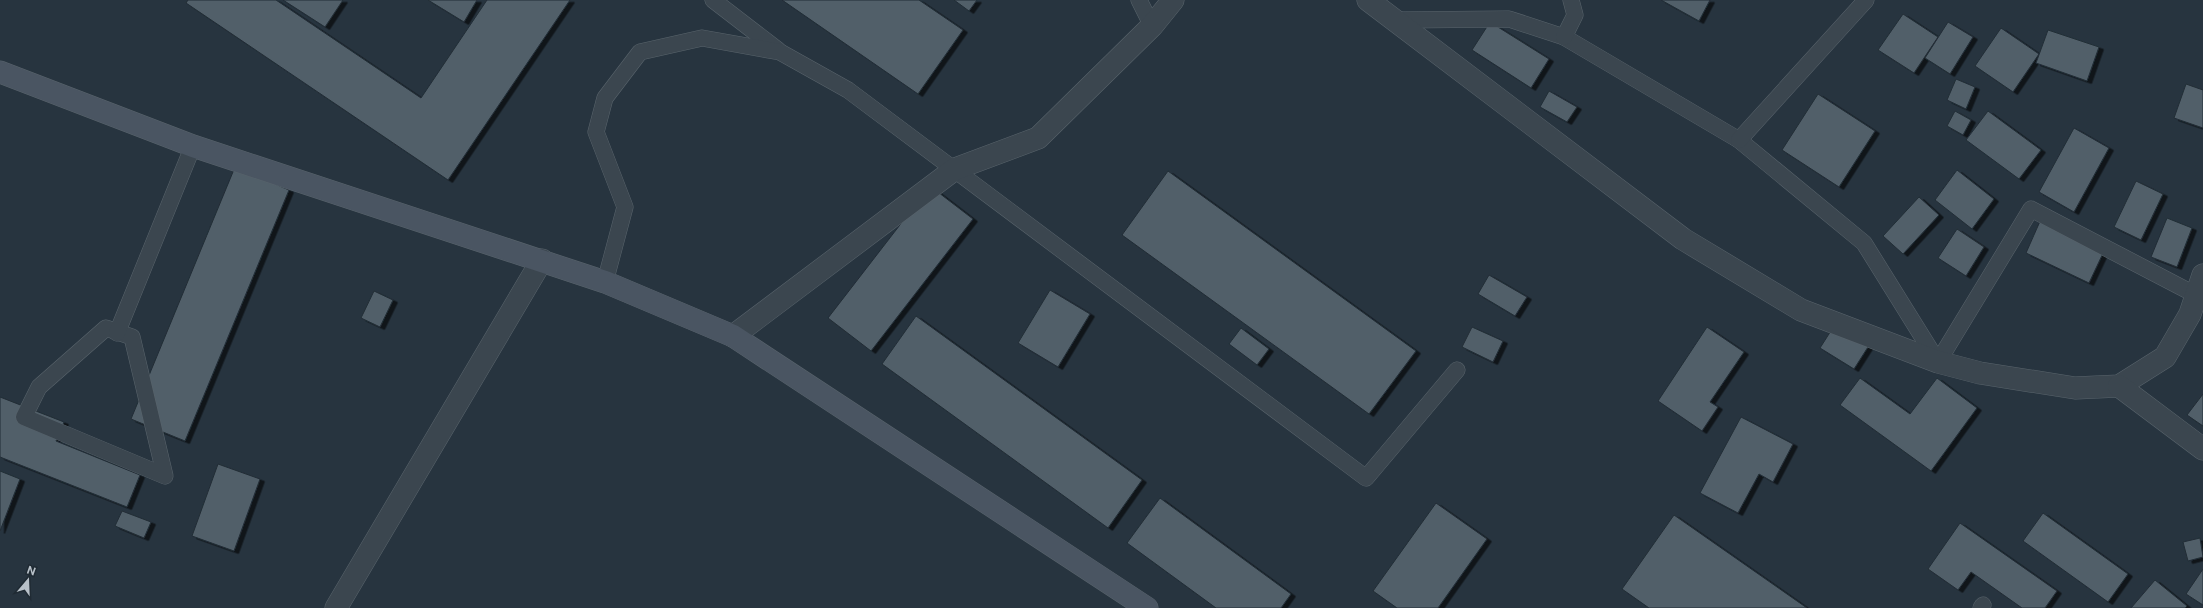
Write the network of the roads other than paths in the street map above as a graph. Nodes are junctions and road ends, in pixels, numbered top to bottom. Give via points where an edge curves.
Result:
1 (713, 0) edge
2 (1139, 0) edge
3 (1173, 0) edge
4 (1368, 0) edge
5 (1571, 0) edge
6 (1866, 0) edge
7 (1397, 20) junction
8 (1152, 26) junction
9 (1564, 37) junction
10 (780, 52) junction
11 (0, 72) edge
12 (1739, 140) junction
13 (193, 146) junction
14 (955, 169) junction
15 (542, 260) junction
16 (605, 282) junction
17 (2198, 301) edge
18 (117, 333) junction
19 (733, 336) junction
20 (1938, 362) junction
21 (1456, 370) dead end
22 (2119, 386) junction
23 (2203, 449) edge
24 (336, 608) edge
25 (1146, 608) edge

1 - 10 lane
2 - 8 lane
3 - 8 street
4 - 7 street
5 - 9 lane via 1575,14
6 - 12 lane
7 - 9 lane via 1509,19
7 - 20 street via 1683,239 1801,310
8 - 14 street via 1038,138
9 - 12 lane
10 - 14 lane via 848,90
10 - 16 lane via 702,38 640,52 605,98 596,132 625,207
11 - 13 main road
12 - 20 lane via 1864,243
13 - 15 main road
13 - 18 lane
14 - 19 street
14 - 21 lane via 1366,478
15 - 16 main road
15 - 24 street
16 - 19 main road
17 - 20 lane via 2031,209
17 - 22 street via 2165,357
18 - 18 lane via 132,337 165,476 24,417 39,386 106,328
19 - 25 main road
20 - 22 street via 1980,373 2075,388
22 - 23 street

